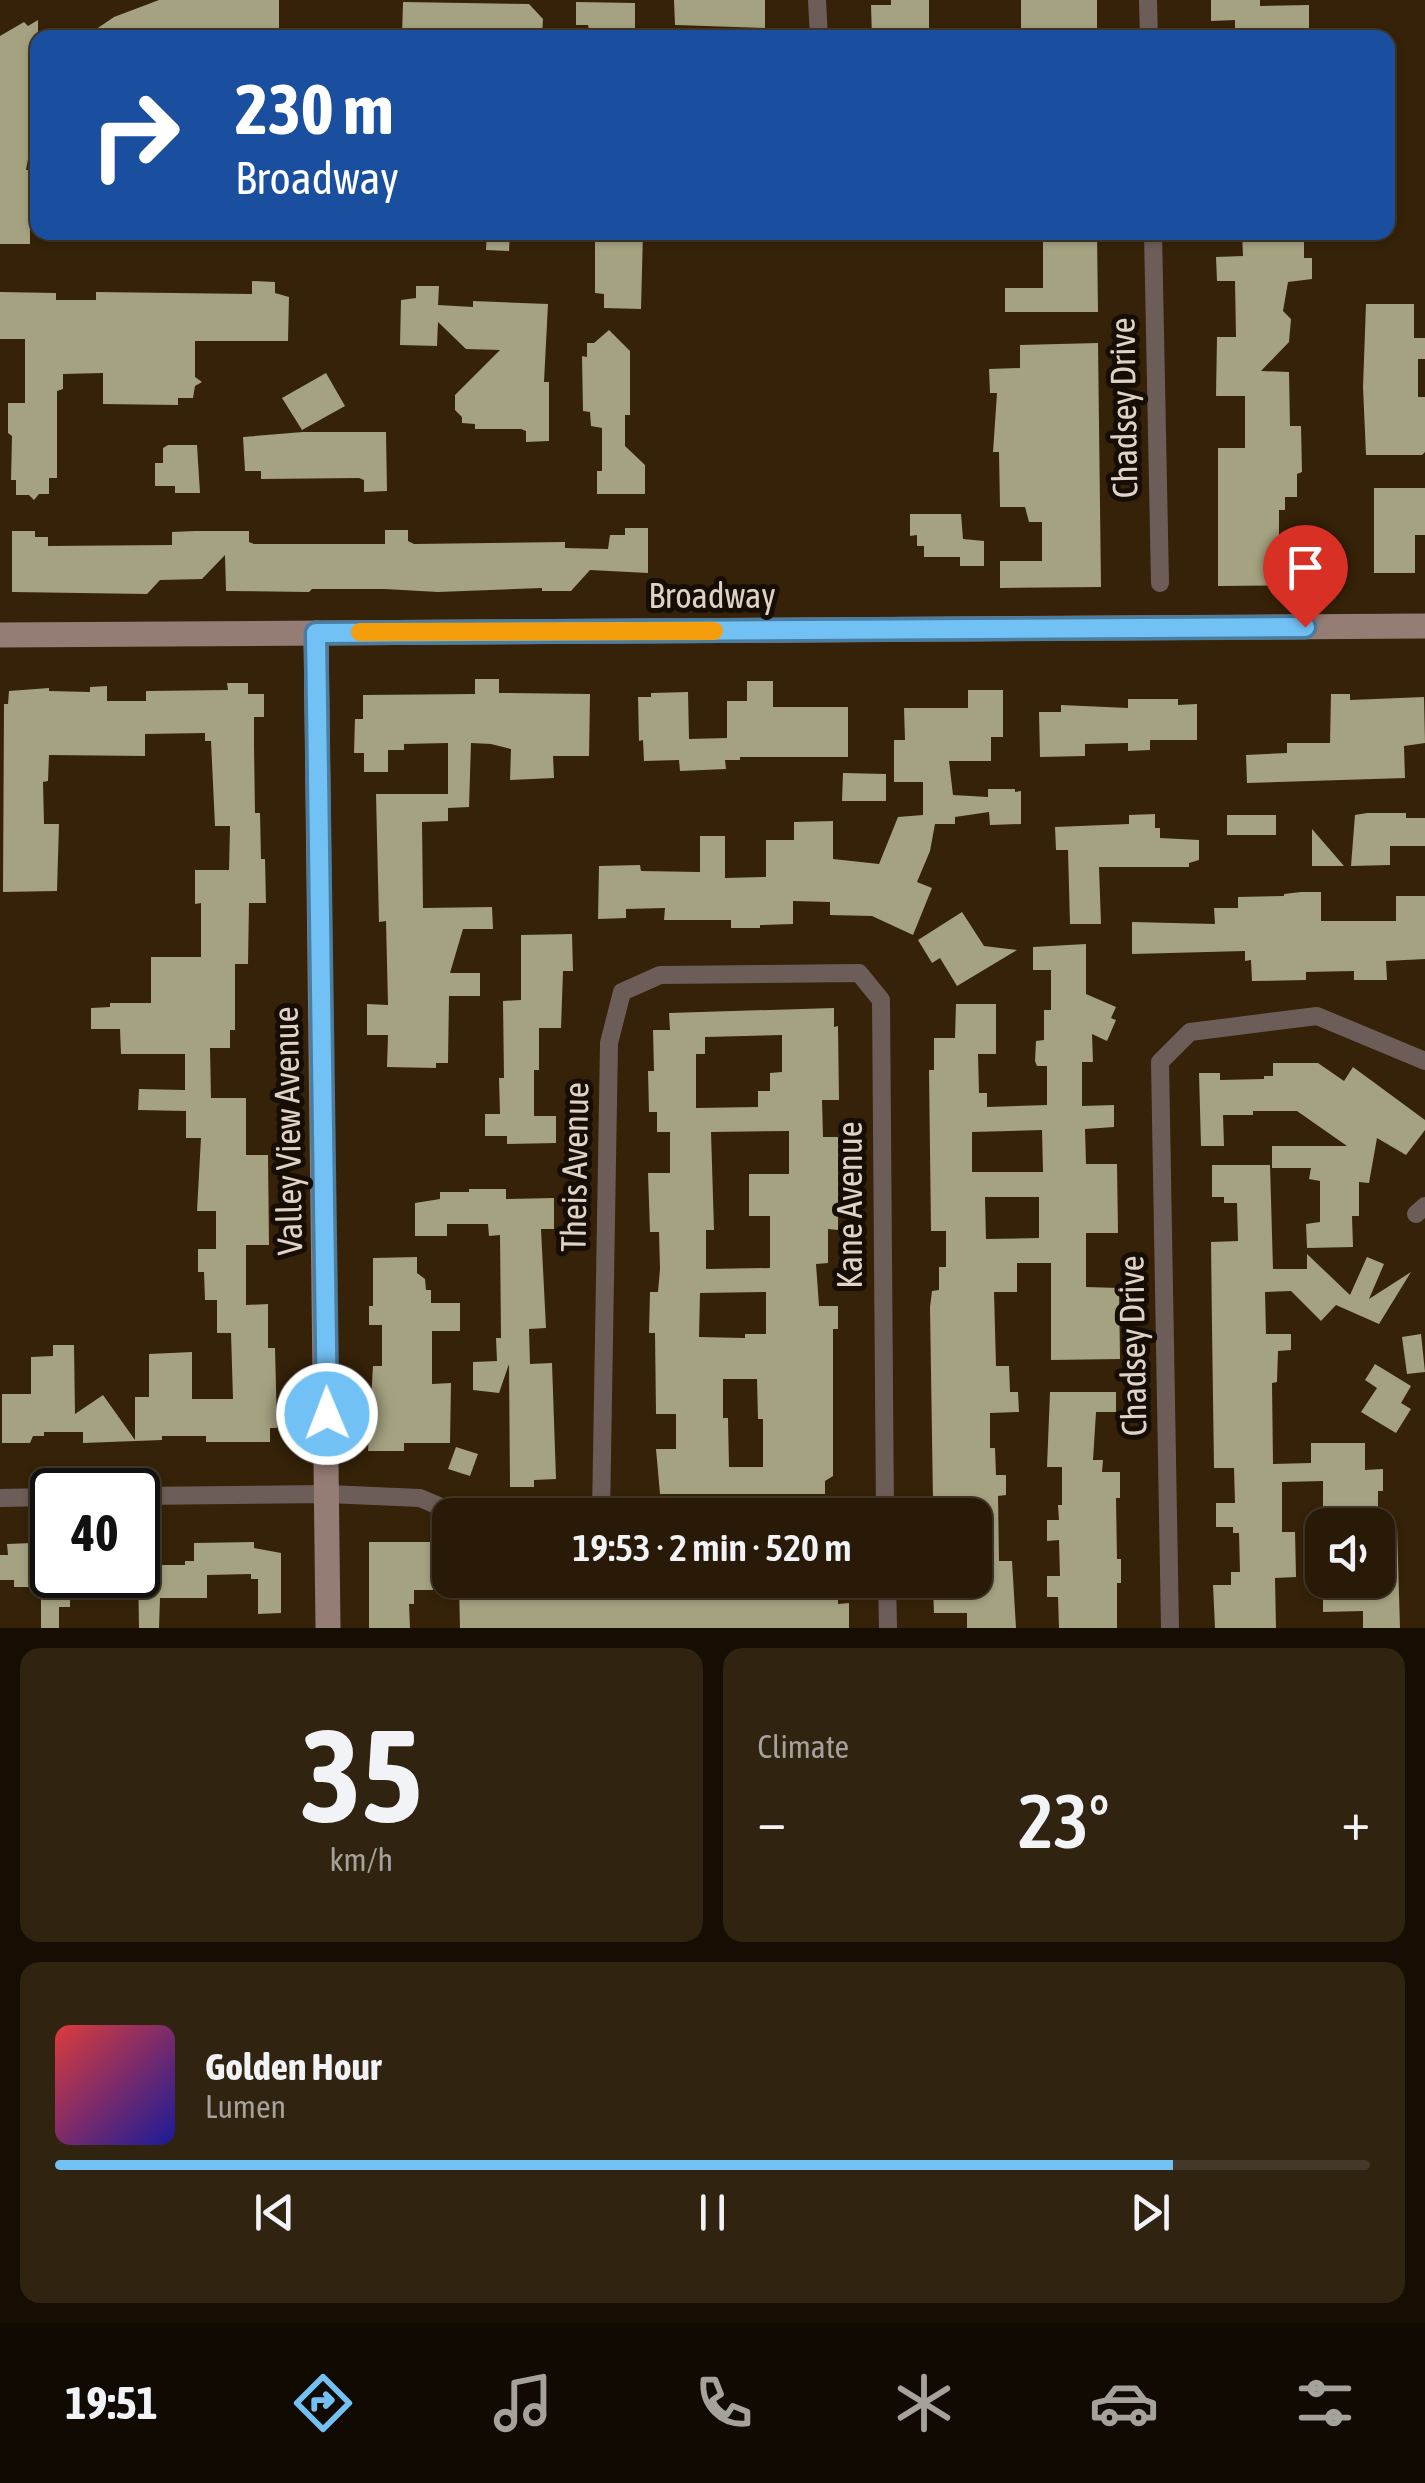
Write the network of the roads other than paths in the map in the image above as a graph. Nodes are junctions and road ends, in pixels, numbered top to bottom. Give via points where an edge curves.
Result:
1 (817, 0) edge
2 (1148, 0) edge
3 (819, 30) edge
4 (1149, 30) edge
5 (1153, 240) edge
6 (1160, 583) dead end
7 (1425, 626) edge
8 (316, 633) junction
9 (0, 635) edge
10 (788, 975) joint
11 (1425, 1062) edge
12 (328, 1494) junction
13 (160, 1496) edge
14 (0, 1498) edge
15 (30, 1498) edge
16 (602, 1498) edge
17 (885, 1498) edge
18 (432, 1503) edge
19 (887, 1598) edge
20 (328, 1628) edge
21 (888, 1628) edge
22 (1170, 1628) edge

1 - 3 street
2 - 4 street
5 - 6 street, Chadsey Drive
7 - 8 street, Broadway
8 - 9 street, Broadway
8 - 12 street, Valley View Avenue
10 - 16 street, Theis Avenue via 660,976 622,992 609,1043
10 - 17 street, Kane Avenue via 859,972 881,1000
11 - 22 street, Chadsey Drive via 1317,1016 1190,1032 1160,1062
12 - 13 street
12 - 18 street
12 - 20 street, Valley View Avenue
14 - 15 street
19 - 21 street

